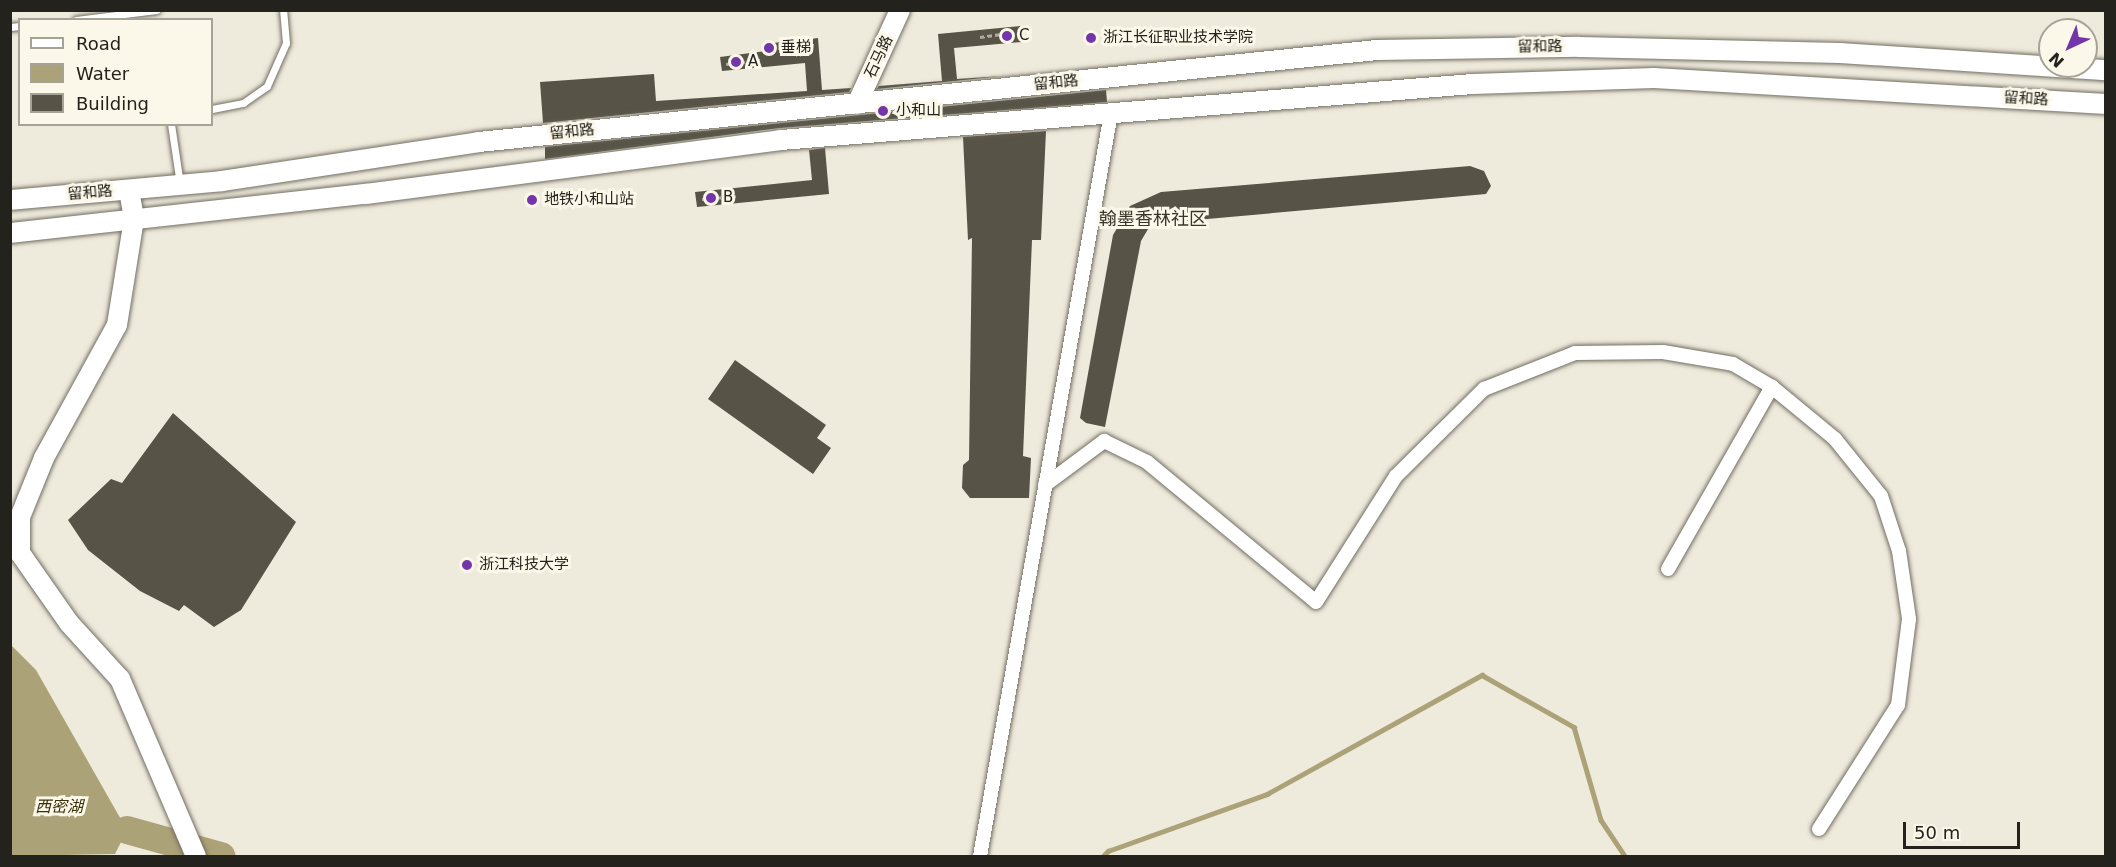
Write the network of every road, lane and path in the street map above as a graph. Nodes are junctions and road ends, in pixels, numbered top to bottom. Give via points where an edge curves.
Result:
1 (156, 10) edge
2 (283, 10) edge
3 (900, 10) edge
4 (92, 18) edge
5 (1014, 33) dead end
6 (980, 37) dead end
7 (761, 60) dead end
8 (726, 64) dead end
9 (2106, 70) edge
10 (857, 104) junction
11 (2106, 104) edge
12 (213, 109) edge
13 (1112, 113) junction
14 (171, 126) edge
15 (180, 185) junction
16 (129, 190) junction
17 (736, 196) dead end
18 (702, 199) dead end
19 (10, 200) edge
20 (134, 219) junction
21 (10, 233) edge
22 (1772, 387) junction
23 (1045, 485) junction
24 (15, 552) edge
25 (1668, 569) dead end
26 (1819, 829) dead end
27 (196, 856) edge
28 (980, 856) edge

1 - 4 lane
2 - 12 lane via 286,43 267,86 243,103
3 - 10 main road, 石马路
5 - 6 path
7 - 8 path
9 - 10 main road, 留和路 via 1840,53 1579,47 1377,50
10 - 15 main road, 留和路 via 479,142
11 - 13 main road, 留和路 via 1654,78 1473,84
13 - 20 main road, 留和路 via 781,140
13 - 23 street
14 - 15 lane
15 - 16 main road, 留和路
16 - 19 main road, 留和路
16 - 20 main road
17 - 18 path
20 - 21 main road, 留和路
20 - 24 main road via 117,325 44,458 20,517
22 - 23 street via 1733,364 1663,352 1575,353 1484,389 1396,476 1316,602 1147,462 1104,441
22 - 25 street
22 - 26 street via 1835,440 1881,496 1899,552 1909,619 1898,705
23 - 28 street
24 - 27 main road via 69,623 120,680

